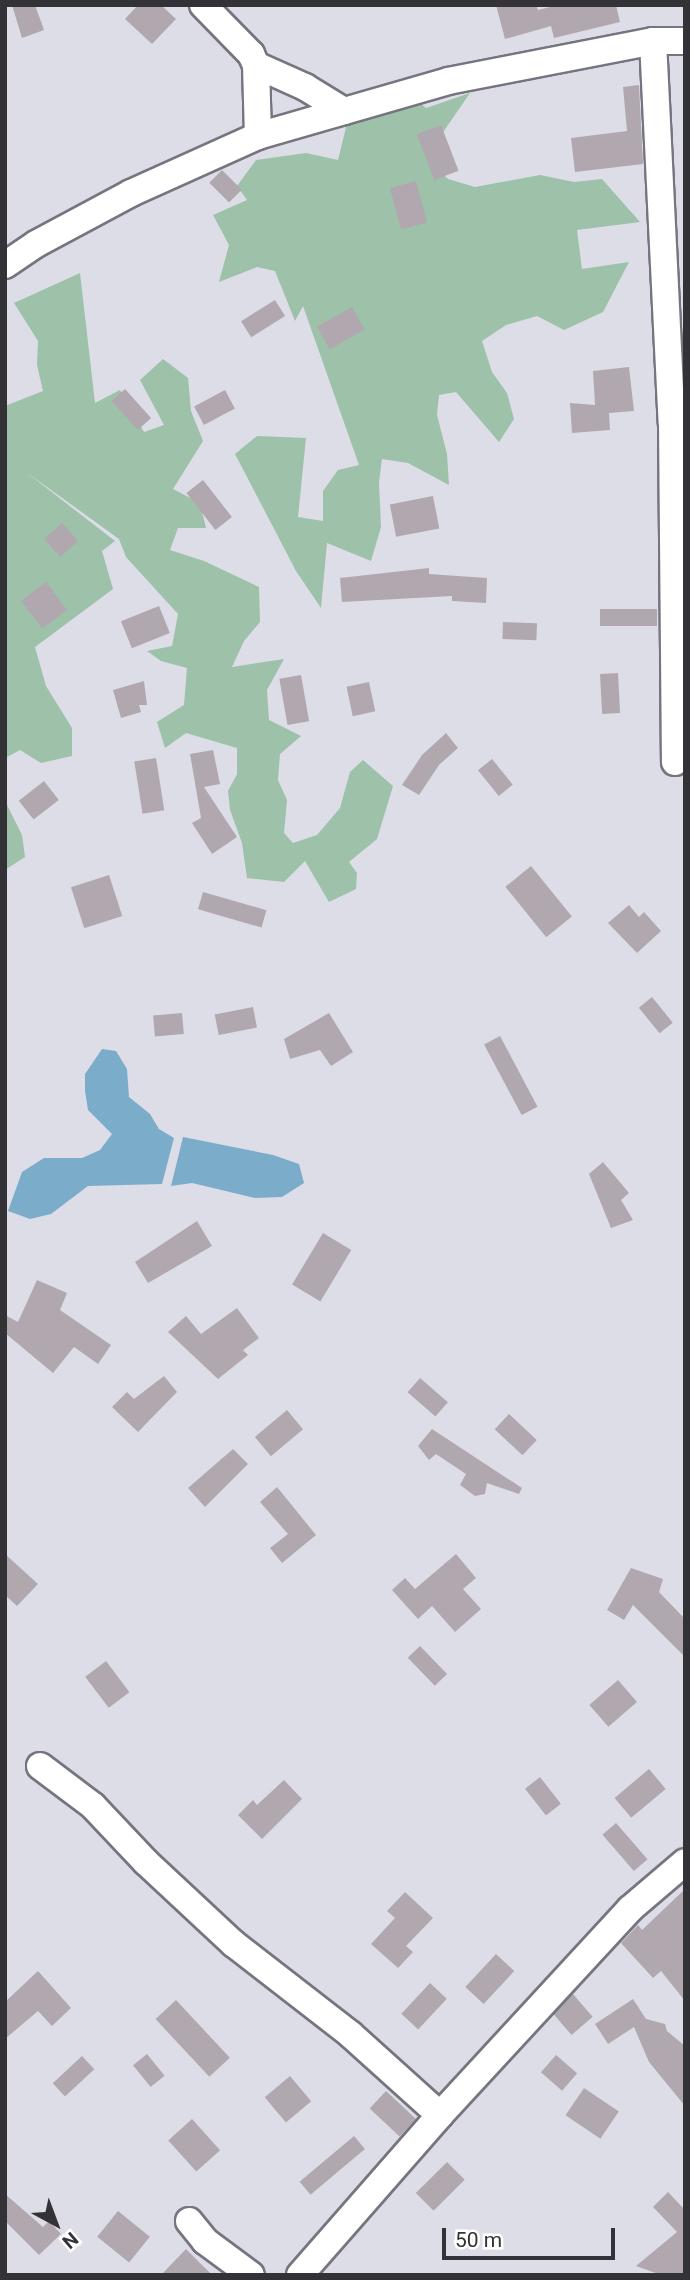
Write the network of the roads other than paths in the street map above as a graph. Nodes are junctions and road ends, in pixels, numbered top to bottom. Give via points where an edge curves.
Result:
1 (203, 5) edge
2 (653, 41) junction
3 (685, 41) edge
4 (256, 65) junction
5 (344, 111) junction
6 (258, 136) junction
7 (5, 265) edge
8 (676, 762) dead end
9 (40, 1766) dead end
10 (683, 1868) edge
11 (440, 2115) junction
12 (188, 2221) dead end
13 (251, 2275) edge
14 (300, 2275) edge

1 - 4 street via 251,54
2 - 3 street
2 - 5 street via 448,81
2 - 8 street via 672,423
4 - 5 street
4 - 6 street
5 - 6 street
6 - 7 street via 131,192
9 - 11 street via 93,1806 234,1944 350,2035
10 - 11 street via 630,1909
11 - 14 street
12 - 13 street via 205,2241

